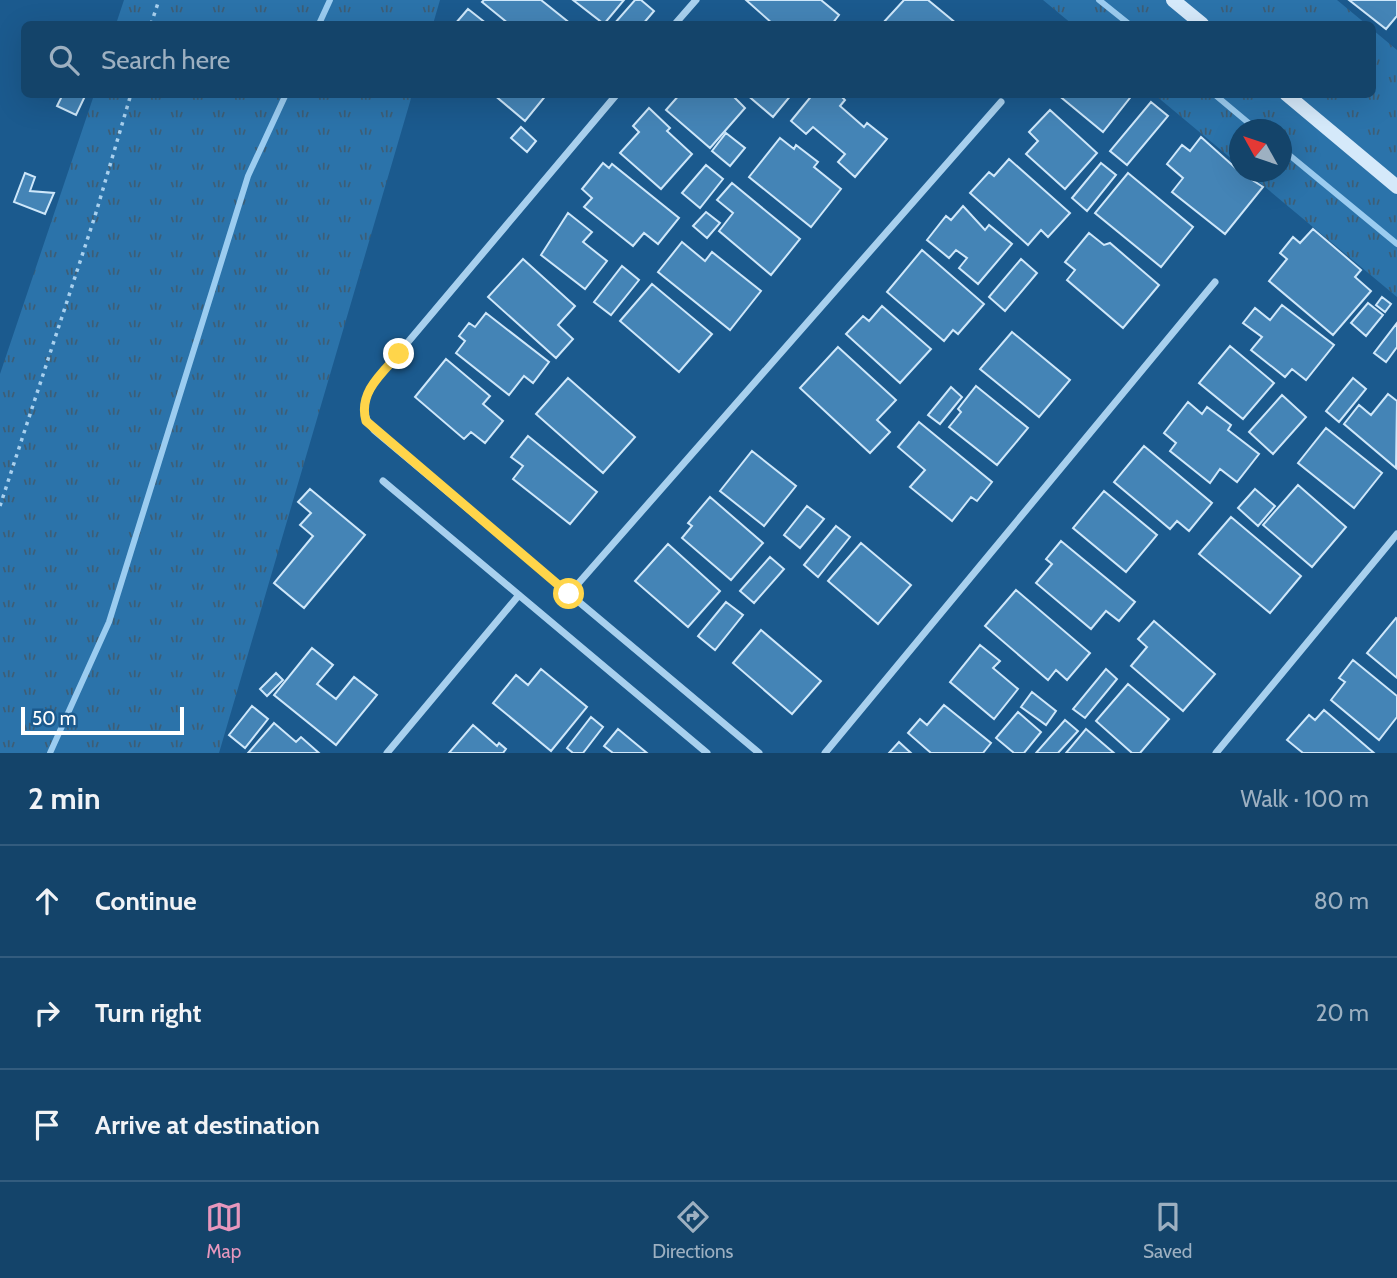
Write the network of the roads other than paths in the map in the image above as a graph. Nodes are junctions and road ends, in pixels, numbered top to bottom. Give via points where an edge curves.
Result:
1 (696, 0) edge
2 (1173, 0) edge
3 (678, 21) edge
4 (1198, 21) edge
5 (614, 98) edge
6 (1291, 98) edge
7 (1001, 102) dead end
8 (1397, 187) edge
9 (1215, 282) dead end
10 (383, 481) dead end
11 (1397, 534) edge
12 (569, 594) junction
13 (519, 595) junction
14 (387, 753) edge
15 (707, 753) edge
16 (759, 753) edge
17 (825, 753) edge
18 (1216, 753) edge

1 - 3 street
2 - 4 street
5 - 12 street via 363,401 366,421 374,430
6 - 8 street
7 - 12 street
9 - 17 street
10 - 13 street
11 - 18 street
12 - 16 street
13 - 14 street
13 - 15 street

